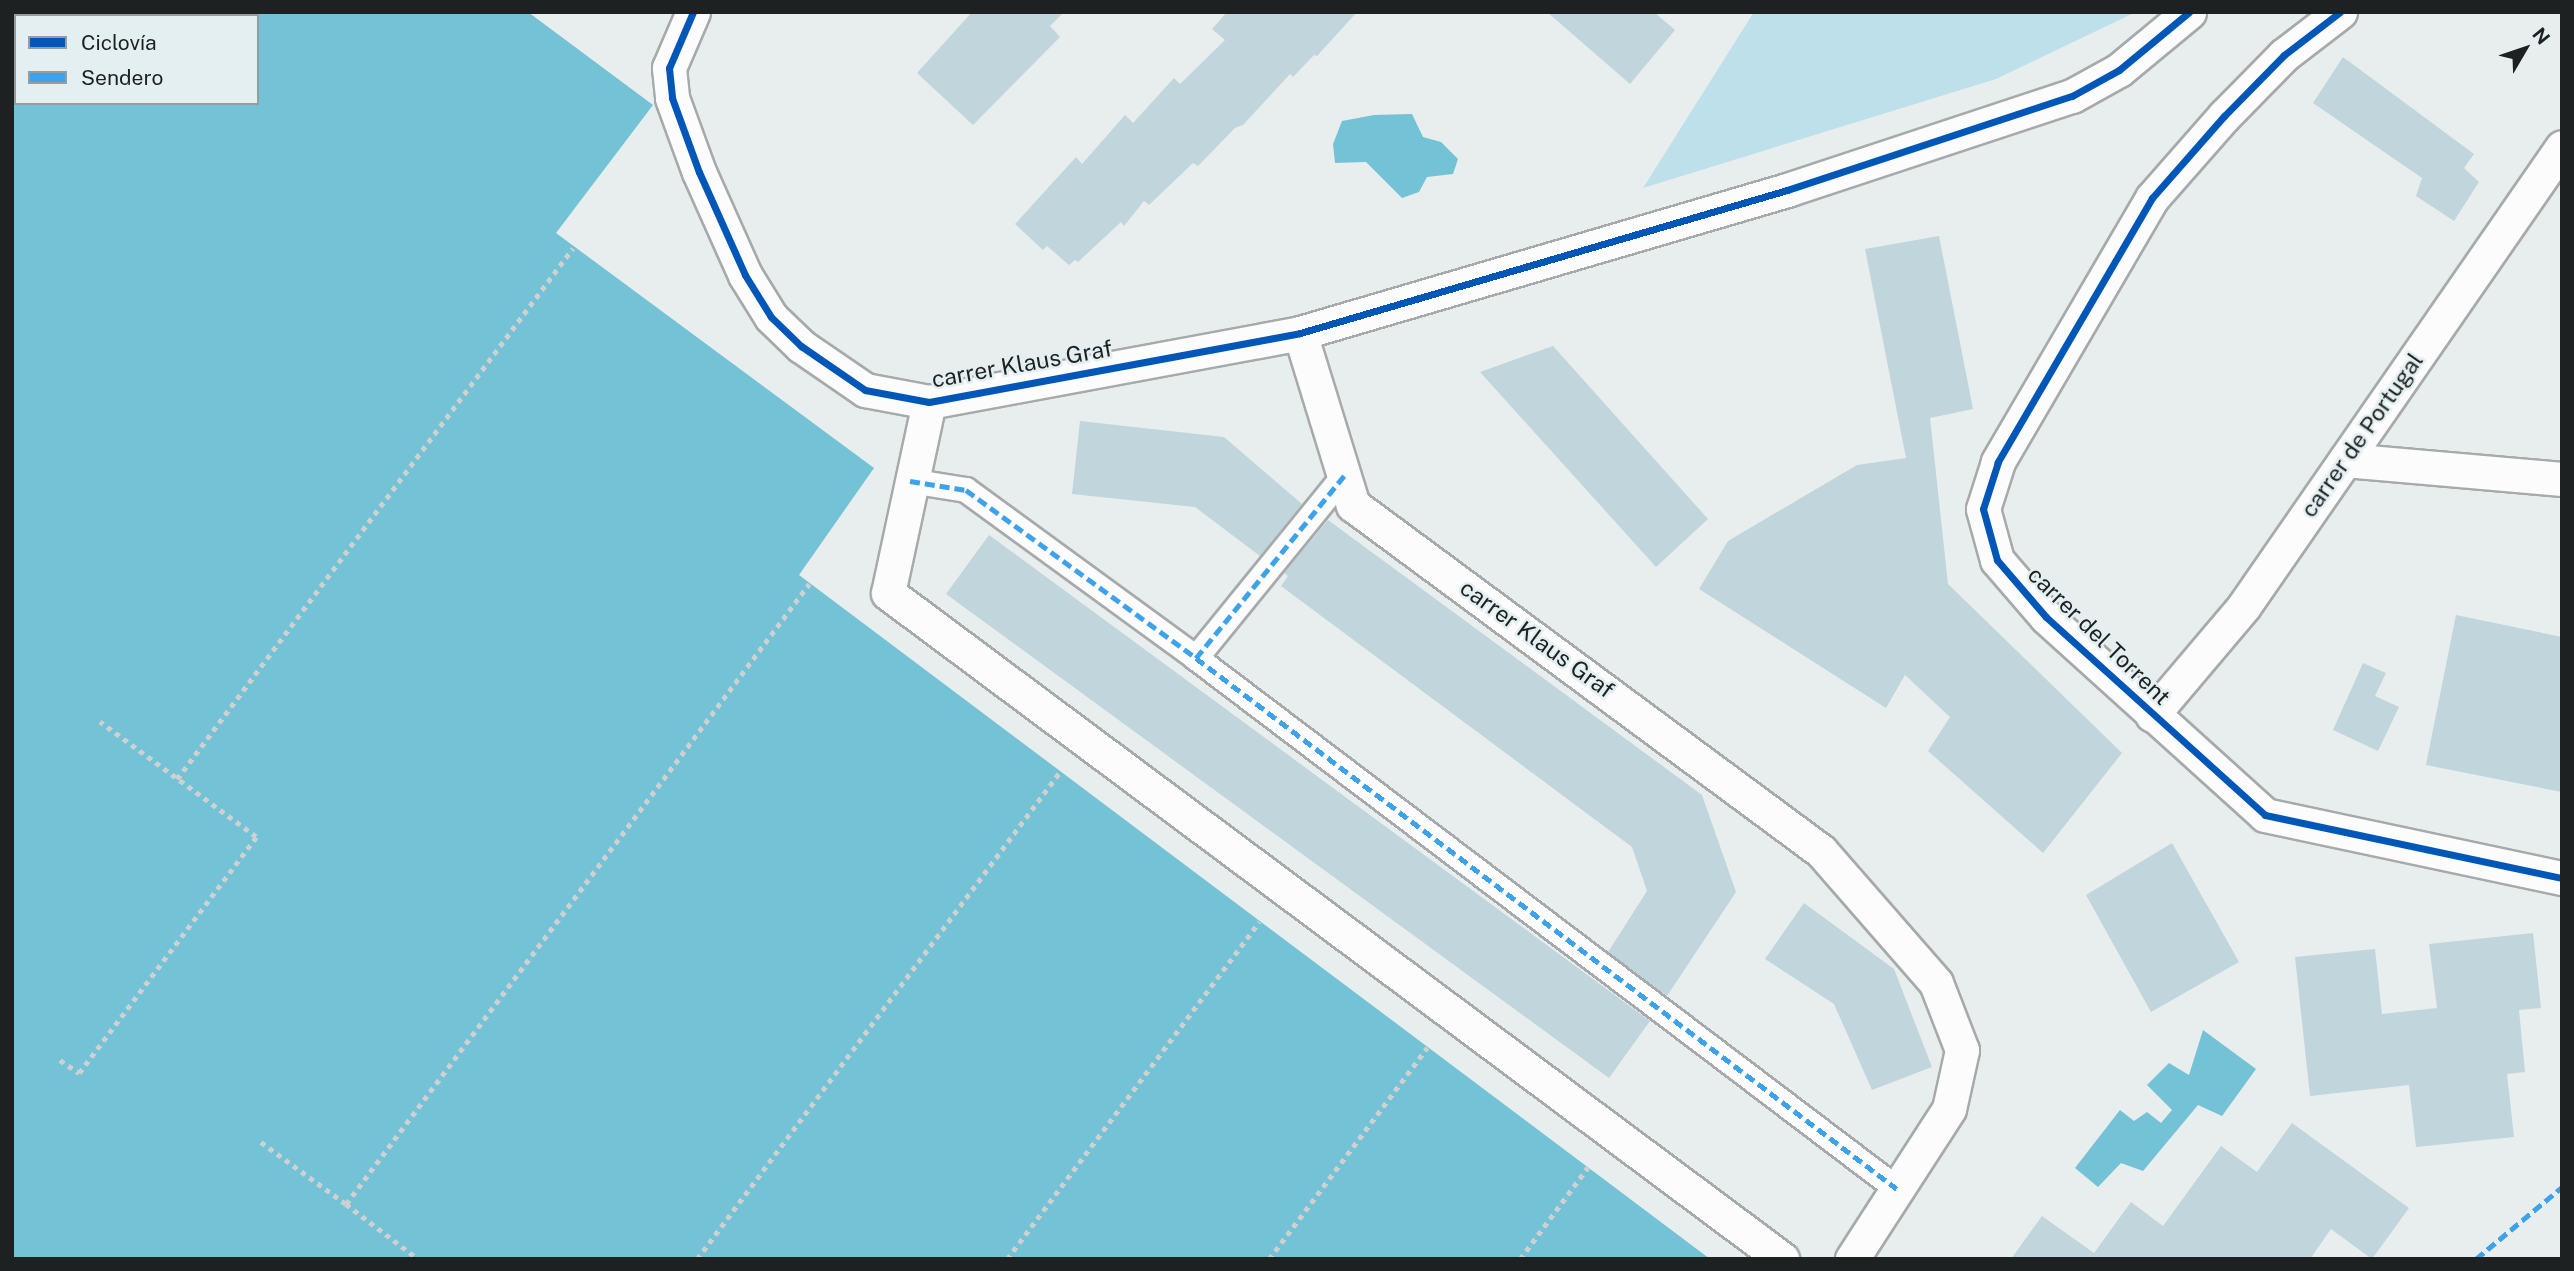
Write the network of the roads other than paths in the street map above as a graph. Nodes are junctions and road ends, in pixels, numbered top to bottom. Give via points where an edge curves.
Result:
1 (693, 12) edge
2 (2189, 12) edge
3 (2340, 12) edge
4 (2562, 147) edge
5 (1300, 333) junction
6 (929, 402) junction
7 (2345, 460) junction
8 (1345, 476) junction
9 (2562, 479) edge
10 (910, 481) junction
11 (1196, 658) junction
12 (2152, 715) junction
13 (2562, 878) edge
14 (1897, 1189) junction
15 (1782, 1259) edge
16 (1852, 1259) edge

1 - 6 street, carrer Klaus Graf via 669,68 672,98 744,275 771,317 801,346 865,390
2 - 5 street via 2119,70 2072,96 1787,190
3 - 12 street, carrer del Torrent via 2284,55 2152,198 1998,462 1983,509 1997,560 2046,617
4 - 7 street, carrer de Portugal
5 - 6 street, carrer Klaus Graf
5 - 8 street, carrer Klaus Graf
6 - 10 street
7 - 9 street
7 - 12 street, carrer de Portugal via 2244,606
8 - 11 street
8 - 14 street, carrer Klaus Graf via 1353,505 1821,851 1936,983 1962,1050 1949,1109
10 - 11 street via 966,490
10 - 15 street via 888,593
11 - 14 street
12 - 13 street, carrer del Torrent via 2265,815
14 - 16 street, carrer Klaus Graf

